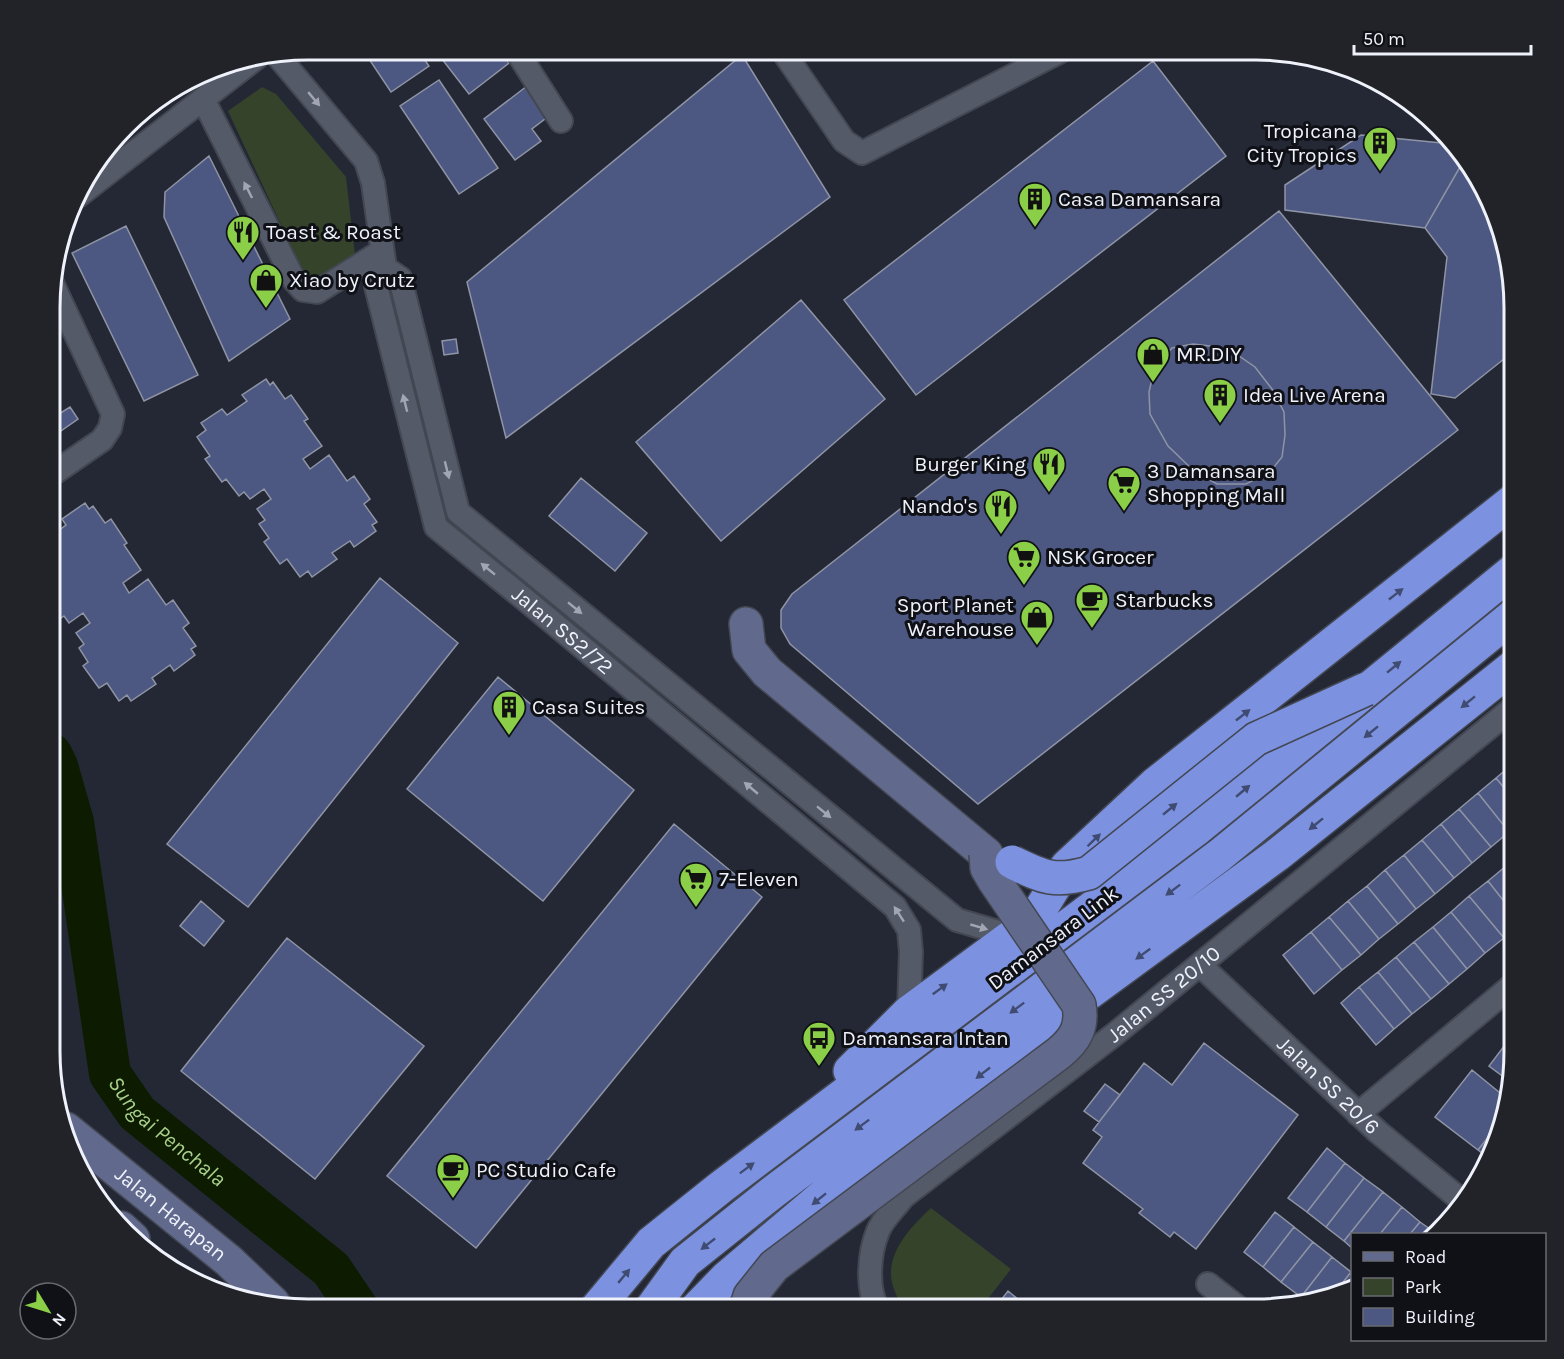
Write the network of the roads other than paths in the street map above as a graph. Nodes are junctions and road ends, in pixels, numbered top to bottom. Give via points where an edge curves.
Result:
1 (522, 60) edge
2 (789, 60) edge
3 (1042, 60) edge
4 (282, 62) edge
5 (242, 68) edge
6 (203, 99) junction
7 (561, 121) dead end
8 (93, 185) edge
9 (383, 259) junction
10 (60, 301) edge
11 (413, 332) junction
12 (389, 339) junction
13 (438, 434) junction
14 (415, 442) junction
15 (60, 469) edge
16 (1504, 508) edge
17 (1504, 578) edge
18 (1504, 623) edge
19 (746, 624) dead end
20 (1504, 674) edge
21 (1366, 689) junction
22 (1504, 715) edge
23 (986, 854) junction
24 (1012, 936) junction
25 (1200, 965) junction
26 (1504, 992) edge
27 (909, 1012) junction
28 (1029, 1037) junction
29 (1057, 1079) junction
30 (831, 1106) junction
31 (1358, 1114) junction
32 (75, 1136) edge
33 (1457, 1197) edge
34 (727, 1277) junction
35 (1208, 1284) dead end
36 (265, 1295) edge
37 (604, 1299) edge
38 (658, 1299) edge
39 (706, 1299) edge
40 (710, 1299) edge
41 (749, 1299) edge
42 (874, 1299) edge
43 (1227, 1299) edge

1 - 7 street
2 - 3 street via 844,141 861,153
4 -> 9 street via 366,161 373,183
5 - 6 street
6 - 8 street
9 -> 6 street via 317,292 303,290
9 - 11 street, Jalan SS2/72 via 400,278
9 - 12 street, Jalan SS2/72 via 376,286
10 - 15 street via 113,414 102,440
11 - 12 street
11 - 13 street, Jalan SS2/72
14 -> 12 street, Jalan SS2/72
13 - 14 street
13 -> 24 street, Jalan SS2/72 via 458,512 957,920
27 -> 14 street, Jalan SS2/72 via 909,930 895,908 436,527
24 -> 16 highway via 1040,910 1067,866 1155,784
21 -> 17 highway, Damansara Link
18 -> 38 highway, Damansara Link via 1220,855 685,1262
19 - 23 street via 749,650 767,672
20 -> 28 highway via 1277,855
23 -> 21 highway, bridge via 1002,856 1043,877 1069,879 1089,873 1256,740
30 -> 21 highway, Damansara Link, bridge via 1198,828
22 - 25 street, Jalan SS 20/10
23 - 41 street, bridge via 987,868 994,880 1079,1005 1078,1033 1071,1044 774,1266
27 -> 24 highway
25 - 29 street, Jalan SS 20/10
25 - 31 street, Jalan SS 20/6
26 - 31 street
27 - 30 highway via 843,1077
28 - 29 street
28 -> 34 highway via 831,1189
29 - 42 street, Jalan SS 20/10 via 903,1197 878,1230 870,1263
37 -> 30 highway, Damansara Link via 651,1243
31 - 33 street, Jalan SS 20/6
32 - 36 street, Jalan Harapan via 229,1261
34 - 39 highway
34 - 40 street
35 - 43 street

